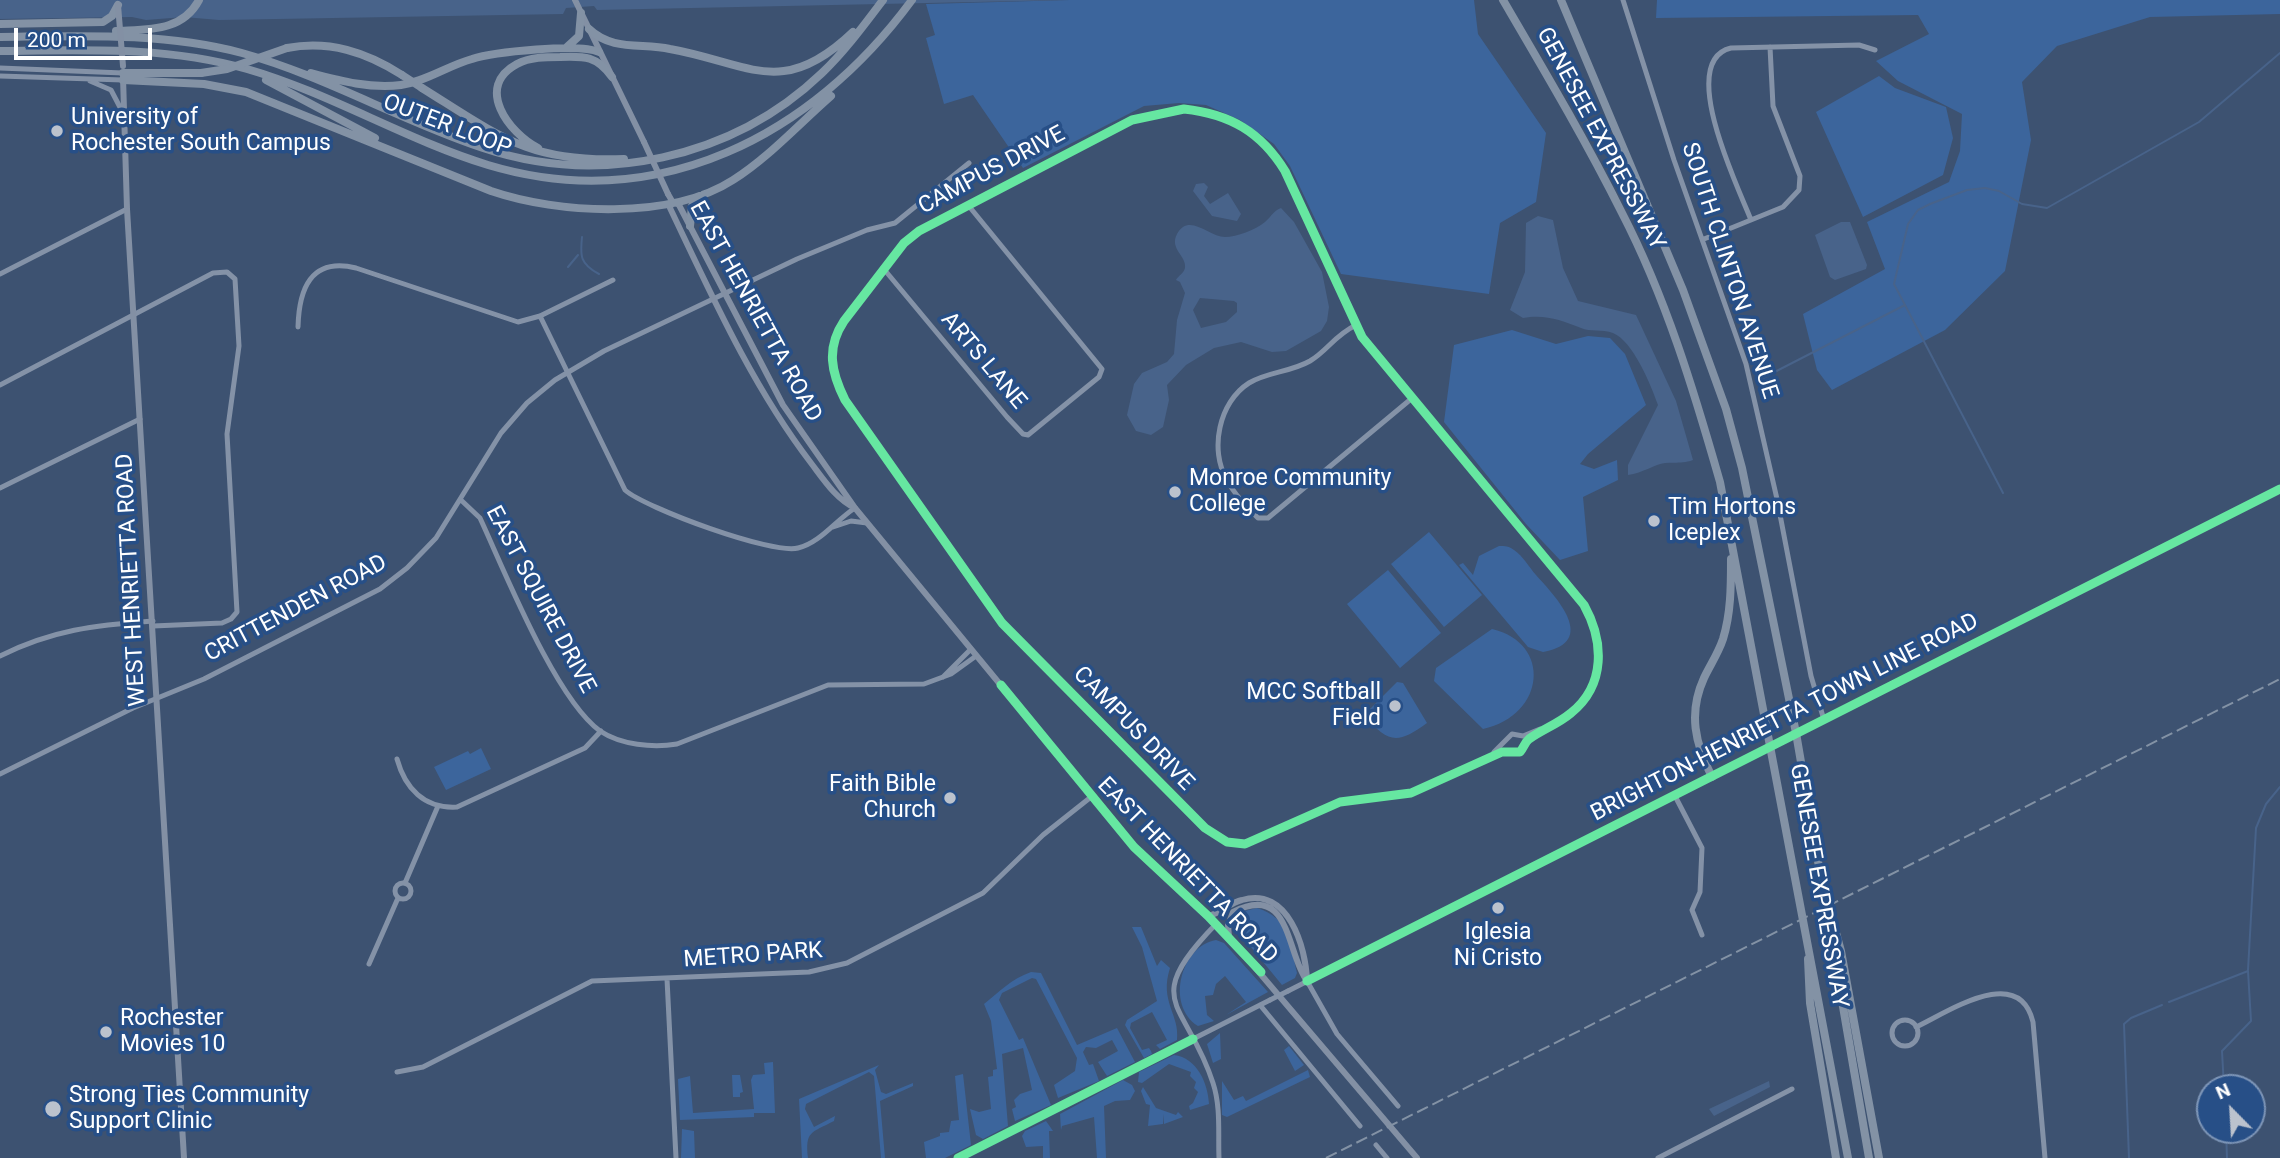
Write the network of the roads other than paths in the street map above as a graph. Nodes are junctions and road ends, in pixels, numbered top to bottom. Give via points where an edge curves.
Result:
1 (199, 0) edge
2 (575, 0) edge
3 (912, 0) edge
4 (1503, 0) edge
5 (1561, 0) edge
6 (1623, 0) edge
7 (882, 1) edge
8 (118, 3) edge
9 (581, 13) joint
10 (0, 24) edge
11 (862, 26) junction
12 (893, 26) junction
13 (585, 29) junction
14 (40, 36) junction
15 (0, 37) edge
16 (1770, 47) junction
17 (564, 49) junction
18 (1875, 50) dead end
19 (0, 51) edge
20 (599, 52) junction
21 (268, 61) junction
22 (0, 68) edge
23 (241, 68) junction
24 (123, 73) junction
25 (0, 76) edge
26 (612, 77) junction
27 (76, 79) junction
28 (124, 116) junction
29 (706, 145) junction
30 (581, 159) junction
31 (421, 162) junction
32 (970, 163) dead end
33 (713, 191) junction
34 (670, 197) junction
35 (968, 205) junction
36 (127, 209) junction
37 (1751, 220) junction
38 (690, 226) junction
39 (1704, 239) junction
40 (883, 268) junction
41 (0, 274) edge
42 (613, 280) dead end
43 (724, 294) junction
44 (714, 298) junction
45 (134, 315) junction
46 (540, 316) junction
47 (1356, 325) junction
48 (298, 327) dead end
49 (567, 371) junction
50 (0, 385) edge
51 (1411, 399) junction
52 (140, 419) junction
53 (0, 488) edge
54 (2280, 489) edge
55 (462, 501) junction
56 (855, 508) junction
57 (867, 523) junction
58 (1730, 531) junction
59 (824, 532) junction
60 (153, 623) junction
61 (970, 650) junction
62 (0, 656) edge
63 (976, 656) junction
64 (943, 677) junction
65 (156, 700) junction
66 (1571, 713) junction
67 (1824, 720) junction
68 (601, 731) junction
69 (1521, 736) junction
70 (1506, 743) junction
71 (1524, 745) junction
72 (1511, 752) junction
73 (397, 759) dead end
74 (1474, 765) junction
75 (0, 774) edge
76 (1712, 776) junction
77 (1675, 796) junction
78 (1091, 797) junction
79 (438, 806) junction
80 (405, 883) junction
81 (1824, 888) junction
82 (398, 898) junction
83 (1208, 916) junction
84 (1216, 924) junction
85 (1806, 928) junction
86 (1702, 936) dead end
87 (1229, 937) junction
88 (369, 964) dead end
89 (667, 979) junction
90 (1307, 981) junction
91 (1260, 1005) junction
92 (1916, 1027) junction
93 (1193, 1039) junction
94 (397, 1072) dead end
95 (1792, 1089) dead end
96 (1398, 1106) dead end
97 (1360, 1126) dead end
98 (1376, 1145) dead end
99 (184, 1158) edge
100 (676, 1158) edge
101 (958, 1158) edge
102 (1219, 1158) edge
103 (1387, 1158) edge
104 (1417, 1158) edge
105 (1658, 1158) edge
106 (1836, 1158) edge
107 (1848, 1158) edge
108 (1869, 1158) edge
109 (1881, 1158) edge
110 (2045, 1158) edge

1 - 14 highway via 185,18 163,27
2 - 9 main road
3 - 12 highway, OUTER LOOP
4 - 58 highway, GENESEE EXPRESSWAY via 1623,214 1648,269 1701,416
5 - 81 highway, GENESEE EXPRESSWAY via 1683,290 1726,409 1794,720
6 - 39 street, SOUTH CLINTON AVENUE
7 - 11 highway
8 - 10 highway via 113,16 103,22
8 - 24 main road, WEST HENRIETTA ROAD, bridge
9 - 13 highway
11 - 13 highway via 811,63 769,73 667,48 611,43
11 - 29 highway, OUTER LOOP via 827,68 795,96 745,128
12 - 23 highway, OUTER LOOP via 834,86 763,135 692,166 615,180 555,178 487,164
12 - 33 highway via 837,90 747,170
13 - 17 highway
13 - 20 main road, EAST HENRIETTA ROAD
14 - 15 highway, OUTER LOOP
14 - 21 highway, OUTER LOOP via 168,39
16 - 18 street via 1860,45
16 - 37 street via 1773,106 1801,184 1790,202
16 - 37 street via 1726,49 1710,69 1715,125
17 - 20 highway
17 - 21 highway via 482,56 425,79 383,86 341,81
19 - 23 highway, OUTER LOOP via 132,50
20 - 26 main road, EAST HENRIETTA ROAD
21 - 29 highway, OUTER LOOP via 458,139 531,160 582,166 624,164
22 - 24 street
23 - 31 highway
24 - 27 street
24 - 28 main road, WEST HENRIETTA ROAD
24 - 30 highway, bridge via 201,73 287,48 347,49 371,57 519,146 554,157
24 - 31 highway via 246,92
25 - 27 street
26 - 30 highway via 590,57 548,57 518,64 501,82 499,107 515,133 540,149
26 - 34 main road, EAST HENRIETTA ROAD, bridge
27 - 28 street via 111,90
28 - 36 main road, WEST HENRIETTA ROAD
29 - 30 highway via 647,157
31 - 34 highway via 500,194 550,206 608,209
32 - 43 street, CRITTENDEN ROAD via 895,223 855,235
33 - 34 highway
33 - 38 highway via 693,204
34 - 38 main road, EAST HENRIETTA ROAD
34 - 44 main road, EAST HENRIETTA ROAD via 670,208
35 - 40 street, CAMPUS DRIVE via 919,231
35 - 40 street, ARTS LANE via 1100,364 1102,374 1028,435
35 - 47 street, CAMPUS DRIVE via 1132,120 1184,109 1221,115 1250,131 1272,151
36 - 41 street
36 - 45 main road, WEST HENRIETTA ROAD
37 - 39 street
38 - 43 main road, EAST HENRIETTA ROAD
39 - 67 street, SOUTH CLINTON AVENUE via 1755,397 1811,676
40 - 74 street, CAMPUS DRIVE via 836,333 832,366 845,400 1003,623 1205,828 1227,842 1245,844 1340,802 1411,793
42 - 46 street
43 - 44 street, CRITTENDEN ROAD
43 - 56 main road, EAST HENRIETTA ROAD via 783,405
44 - 49 street, CRITTENDEN ROAD
44 - 56 main road, EAST HENRIETTA ROAD via 755,379 793,440 842,502
45 - 50 street
45 - 52 main road, WEST HENRIETTA ROAD
45 - 60 street via 213,273 227,272 235,279 239,346 227,434 237,612 222,623
46 - 48 street via 507,321 342,266 321,271 306,285 300,295
46 - 49 street
47 - 51 street, CAMPUS DRIVE
47 - 51 street via 1338,334 1307,363 1247,384 1225,411 1219,437 1222,470 1230,486 1255,515 1265,519
49 - 55 street, CRITTENDEN ROAD via 509,422
49 - 59 street via 625,490 639,501 779,549 805,546
51 - 66 street, CAMPUS DRIVE via 1584,605 1595,626 1597,674 1584,702
52 - 53 street
52 - 60 main road, WEST HENRIETTA ROAD
54 - 67 street, BRIGHTON-HENRIETTA TOWN LINE ROAD
55 - 65 street, CRITTENDEN ROAD via 422,555 380,589
55 - 68 street, EAST SQUIRE DRIVE via 480,518 553,671
56 - 57 main road, EAST HENRIETTA ROAD
56 - 59 street
57 - 59 street via 849,521
57 - 61 main road, EAST HENRIETTA ROAD
58 - 76 highway via 1729,614 1693,717 1697,743
58 - 85 highway, GENESEE EXPRESSWAY
60 - 62 street via 70,629
60 - 65 main road, WEST HENRIETTA ROAD
61 - 63 main road, EAST HENRIETTA ROAD
61 - 64 street
63 - 64 street, EAST SQUIRE DRIVE
63 - 78 main road, EAST HENRIETTA ROAD
64 - 68 street, EAST SQUIRE DRIVE via 920,685 828,685 666,746 636,744
65 - 75 street, CRITTENDEN ROAD
65 - 99 main road, WEST HENRIETTA ROAD
66 - 69 street, CAMPUS DRIVE
66 - 71 street, CAMPUS DRIVE
67 - 76 street, BRIGHTON-HENRIETTA TOWN LINE ROAD, bridge
68 - 79 street via 585,748 469,804
69 - 70 street via 1512,734
69 - 71 street
70 - 72 street
70 - 74 street, CAMPUS DRIVE
71 - 72 street via 1520,752
72 - 74 street, CAMPUS DRIVE
73 - 79 street via 413,791
76 - 77 street, BRIGHTON-HENRIETTA TOWN LINE ROAD
77 - 86 street via 1702,848 1700,892 1692,909
77 - 90 street, BRIGHTON-HENRIETTA TOWN LINE ROAD
78 - 83 main road, EAST HENRIETTA ROAD via 1147,861
78 - 89 street, METRO PARK via 983,893 847,963 820,971
79 - 80 street
80 - 82 street via 396,887
80 - 82 street via 410,895
81 - 108 highway, GENESEE EXPRESSWAY
81 - 109 highway via 1841,951
82 - 88 street
83 - 84 main road, EAST HENRIETTA ROAD
83 - 90 main road via 1243,899 1257,898 1279,907 1293,923
84 - 87 main road, EAST HENRIETTA ROAD
84 - 93 street via 1184,959 1173,981 1176,1007
85 - 106 highway via 1810,1003
85 - 107 highway, GENESEE EXPRESSWAY
87 - 90 main road via 1233,912 1261,906 1271,909 1287,926 1299,971
87 - 104 main road, EAST HENRIETTA ROAD
89 - 94 street via 588,983 422,1067
89 - 100 street, METRO PARK
90 - 91 street, BRIGHTON-HENRIETTA TOWN LINE ROAD, bridge
90 - 96 street via 1337,1034
91 - 93 street, BRIGHTON-HENRIETTA TOWN LINE ROAD
91 - 97 street
92 - 92 street via 1910,1021 1898,1022 1894,1041 1910,1045 1916,1039
92 - 110 street via 1995,992 2023,1002 2034,1022
93 - 101 street, BRIGHTON-HENRIETTA TOWN LINE ROAD
93 - 102 street via 1214,1085
95 - 105 street
98 - 103 street

